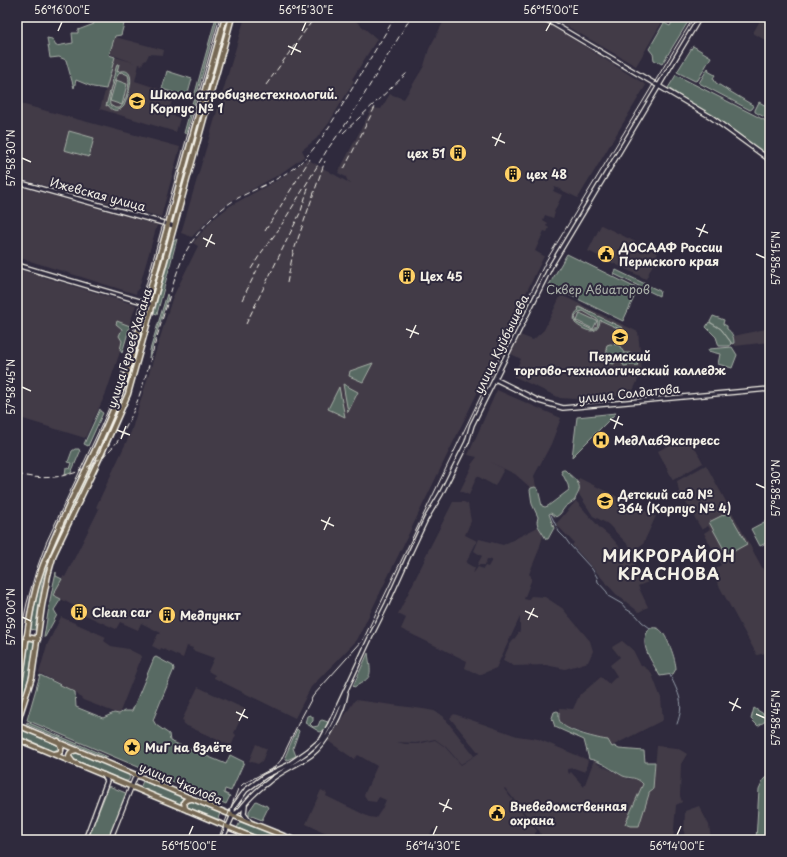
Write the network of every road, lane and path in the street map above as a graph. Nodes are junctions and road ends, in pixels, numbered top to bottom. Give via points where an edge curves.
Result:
1 (225, 17) edge
2 (232, 17) edge
3 (542, 17) edge
4 (700, 17) edge
5 (659, 86) junction
6 (770, 160) edge
7 (17, 182) edge
8 (168, 224) junction
9 (174, 226) junction
10 (17, 265) edge
11 (146, 303) junction
12 (153, 305) junction
13 (495, 379) junction
14 (770, 389) edge
15 (26, 637) junction
16 (38, 639) junction
17 (346, 692) junction
18 (17, 699) edge
19 (17, 725) edge
20 (17, 739) edge
21 (58, 742) junction
22 (79, 750) junction
23 (54, 754) junction
24 (73, 762) junction
25 (103, 775) junction
26 (136, 775) junction
27 (131, 787) junction
28 (193, 799) junction
29 (246, 802) junction
30 (190, 812) junction
31 (233, 815) junction
32 (251, 823) junction
33 (228, 827) junction
34 (278, 834) junction
35 (85, 840) edge
36 (110, 840) edge
37 (222, 840) edge
38 (260, 840) edge
39 (282, 840) edge
40 (294, 840) edge

1 - 8 main road, улица Героев Хасана
2 - 9 main road, улица Героев Хасана
3 - 5 main road
4 - 5 main road, улица Куйбышева
5 - 6 main road via 729,130
5 - 13 main road, улица Куйбышева via 550,266
7 - 8 main road, Ижевская улица
8 - 9 main road, Ижевская улица
8 - 11 main road, улица Героев Хасана
9 - 12 main road, улица Героев Хасана
10 - 11 main road
11 - 12 main road
11 - 15 main road, улица Героев Хасана via 116,406 56,532 41,570
12 - 16 main road, улица Героев Хасана via 122,408 54,554 48,575
13 - 14 main road, улица Солдатова via 539,401 563,408
13 - 17 main road, улица Куйбышева via 445,488 426,519
15 - 16 main road
15 - 18 main road, улица Героев Хасана
16 - 19 main road, улица Героев Хасана via 32,678
17 - 29 main road, улица Куйбышева via 334,726 320,746 312,754 271,779
17 - 31 main road, улица Куйбышева via 318,743 288,765 264,776 250,787 235,805
19 - 21 main road, улица Чкалова
20 - 23 main road, улица Чкалова
21 - 22 main road, улица Чкалова
21 - 23 main road via 61,751
22 - 24 main road via 70,753 69,757
22 - 26 main road, улица Чкалова
23 - 24 main road, улица Чкалова
24 - 25 main road, улица Чкалова
25 - 27 main road, улица Чкалова
25 - 35 main road via 107,781
26 - 27 main road
26 - 28 main road, улица Чкалова
27 - 30 main road, улица Чкалова
27 - 36 main road
28 - 30 main road via 184,802 185,808
28 - 31 main road, улица Чкалова
29 - 31 main road, улица Куйбышева
29 - 32 main road via 244,813
30 - 33 main road, улица Чкалова
31 - 32 main road, улица Чкалова
31 - 33 main road, улица Куйбышева
32 - 34 main road, улица Чкалова
33 - 37 main road, улица Куйбышева
33 - 38 main road, улица Чкалова
34 - 39 main road
34 - 40 main road, улица Чкалова

